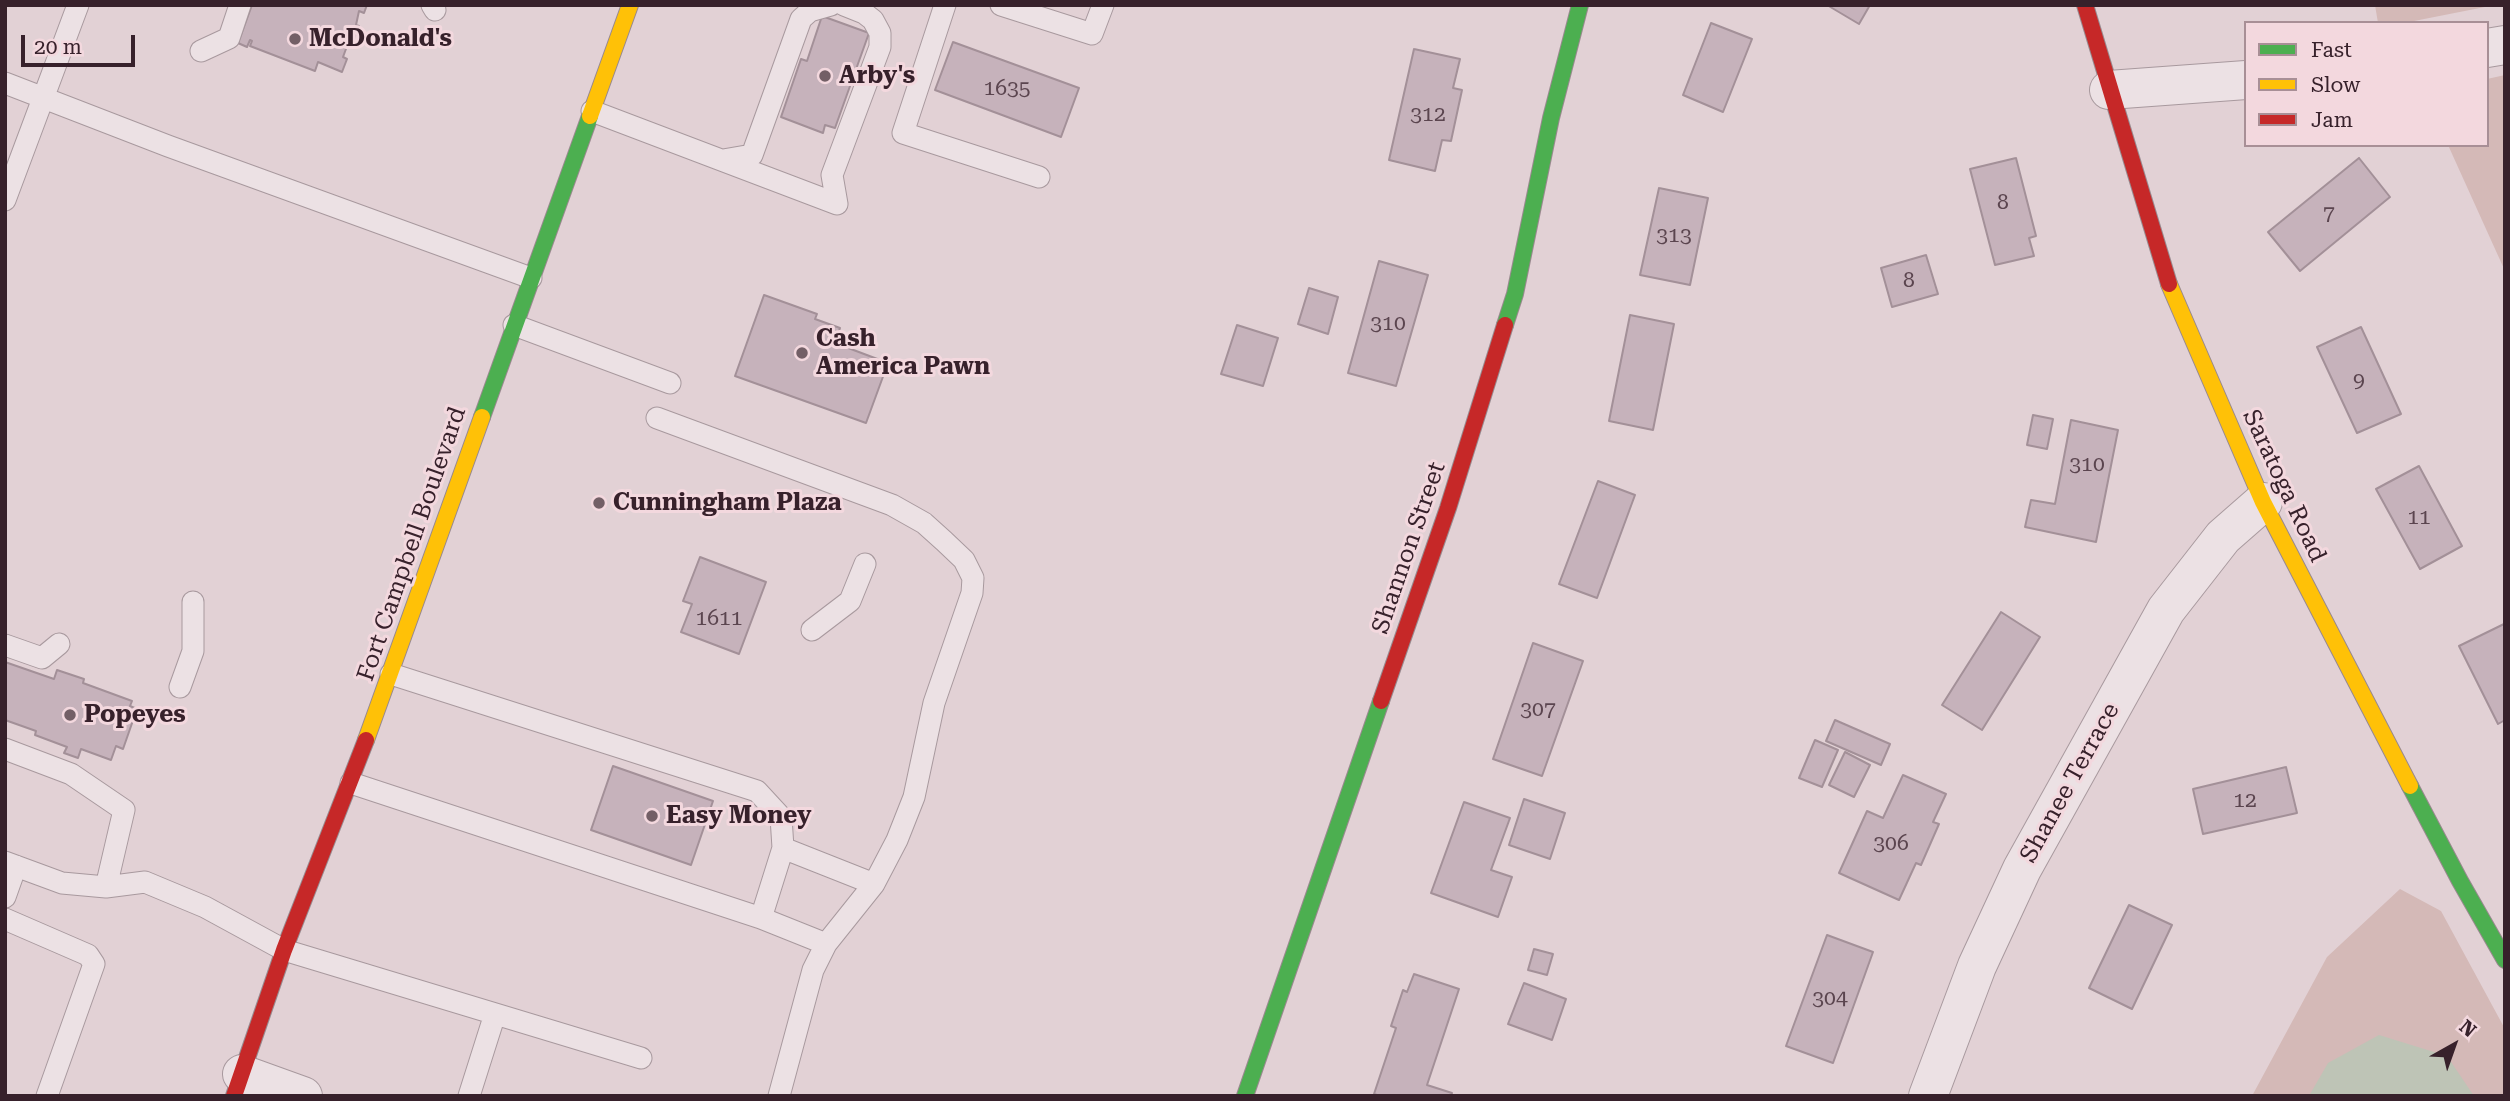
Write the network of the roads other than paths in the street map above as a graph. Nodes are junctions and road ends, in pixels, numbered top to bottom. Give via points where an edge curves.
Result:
1 (78, 5) edge
2 (240, 5) edge
3 (630, 5) edge
4 (831, 5) edge
5 (844, 5) edge
6 (945, 5) edge
7 (1001, 5) edge
8 (1102, 5) edge
9 (1580, 5) edge
10 (2085, 5) edge
11 (201, 51) dead end
12 (2244, 80) edge
13 (5, 83) edge
14 (2109, 90) junction
15 (44, 98) junction
16 (592, 111) junction
17 (722, 161) junction
18 (1039, 177) dead end
19 (5, 200) edge
20 (531, 278) junction
21 (514, 326) junction
22 (670, 383) dead end
23 (657, 418) dead end
24 (2263, 502) junction
25 (865, 564) dead end
26 (193, 602) dead end
27 (812, 630) dead end
28 (59, 644) dead end
29 (5, 645) edge
30 (391, 674) junction
31 (180, 687) dead end
32 (5, 749) edge
33 (351, 783) junction
34 (783, 848) junction
35 (11, 864) edge
36 (874, 884) junction
37 (106, 887) junction
38 (5, 897) edge
39 (761, 918) junction
40 (5, 919) edge
41 (826, 944) junction
42 (284, 950) junction
43 (2505, 960) edge
44 (495, 1014) junction
45 (641, 1058) dead end
46 (238, 1085) edge
47 (47, 1096) edge
48 (303, 1096) edge
49 (469, 1096) edge
50 (779, 1096) edge
51 (1245, 1096) edge
52 (1928, 1096) edge

1 - 15 lane
2 - 11 lane via 229,38
3 - 16 main road, Fort Campbell Boulevard
4 - 17 lane via 801,19 752,155
5 - 17 lane via 873,20 880,33 880,47 832,175 837,204
6 - 18 lane via 903,133
7 - 8 lane via 1092,34
9 - 51 main road, Shannon Street via 1550,118 1515,294 1448,508
10 - 14 main road, Saratoga Road
12 - 14 street
13 - 15 lane
14 - 24 main road, Saratoga Road via 2169,284
15 - 19 lane
15 - 20 lane
16 - 17 lane
16 - 20 main road, Fort Campbell Boulevard
20 - 21 main road, Fort Campbell Boulevard
21 - 22 lane
21 - 30 main road, Fort Campbell Boulevard
23 - 36 lane via 892,506 924,523 964,560 973,578 972,593 934,703 914,797
24 - 43 main road, Saratoga Road
24 - 52 street, Shanee Terrace via 2223,537 2159,622 2022,869 1977,966
25 - 27 lane via 850,601
26 - 31 lane via 192,650
28 - 29 lane via 42,658
30 - 33 main road, Fort Campbell Boulevard
30 - 34 lane via 757,791 781,817
32 - 37 lane via 71,774 124,810
33 - 39 lane
33 - 42 main road, Fort Campbell Boulevard
34 - 36 lane
34 - 39 lane
35 - 37 lane via 62,883
35 - 38 lane
36 - 41 lane
37 - 42 lane via 145,882 205,907
39 - 41 lane
40 - 47 lane via 88,955 94,964
41 - 50 lane via 813,970
42 - 44 lane
42 - 46 main road, Fort Campbell Boulevard
44 - 45 lane
44 - 49 lane
46 - 48 street

